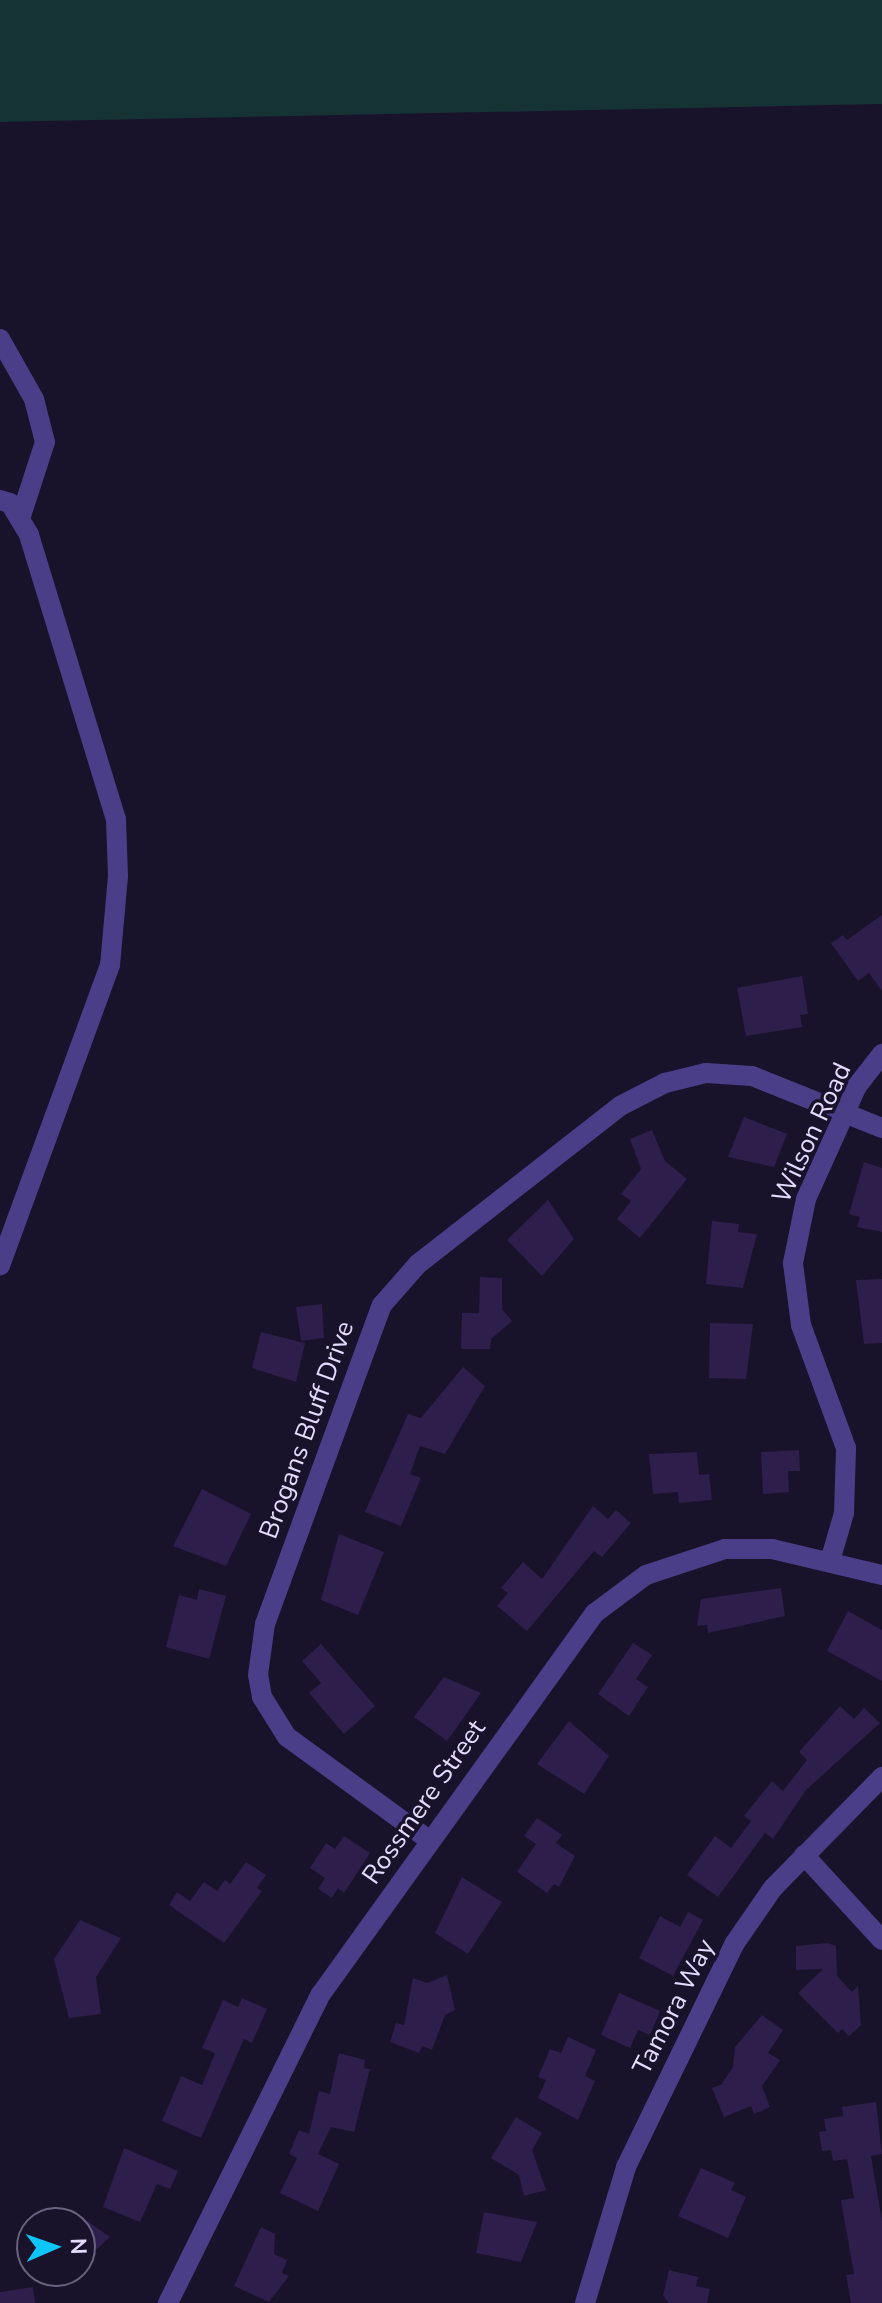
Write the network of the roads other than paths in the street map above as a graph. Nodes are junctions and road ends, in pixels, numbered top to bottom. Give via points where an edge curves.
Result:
1 (0, 339) edge
2 (0, 500) edge
3 (21, 516) junction
4 (882, 1054) edge
5 (845, 1111) junction
6 (882, 1128) edge
7 (0, 1266) edge
8 (830, 1561) junction
9 (882, 1575) edge
10 (882, 1777) edge
11 (429, 1840) junction
12 (804, 1855) junction
13 (882, 1940) edge
14 (168, 2303) edge
15 (585, 2303) edge

1 - 3 street via 34,399 45,442
2 - 3 street
3 - 7 street via 116,819 118,876 110,965
4 - 5 street, Wilson Road
5 - 6 street, Brogans Bluff Drive
5 - 8 street, Wilson Road via 806,1199 793,1263 801,1325 846,1448 844,1513
5 - 11 street, Brogans Bluff Drive via 752,1076 706,1073 665,1083 620,1106 418,1264 382,1305 265,1624 258,1675 262,1697 287,1737
8 - 9 street, Rossmere Street
8 - 11 street, Rossmere Street via 772,1549 725,1549 675,1563 621,1591 570,1643
10 - 12 street, Tamora Way
11 - 14 street, Rossmere Street via 304,2022
12 - 13 street
12 - 15 street, Tamora Way via 735,1943 644,2122

